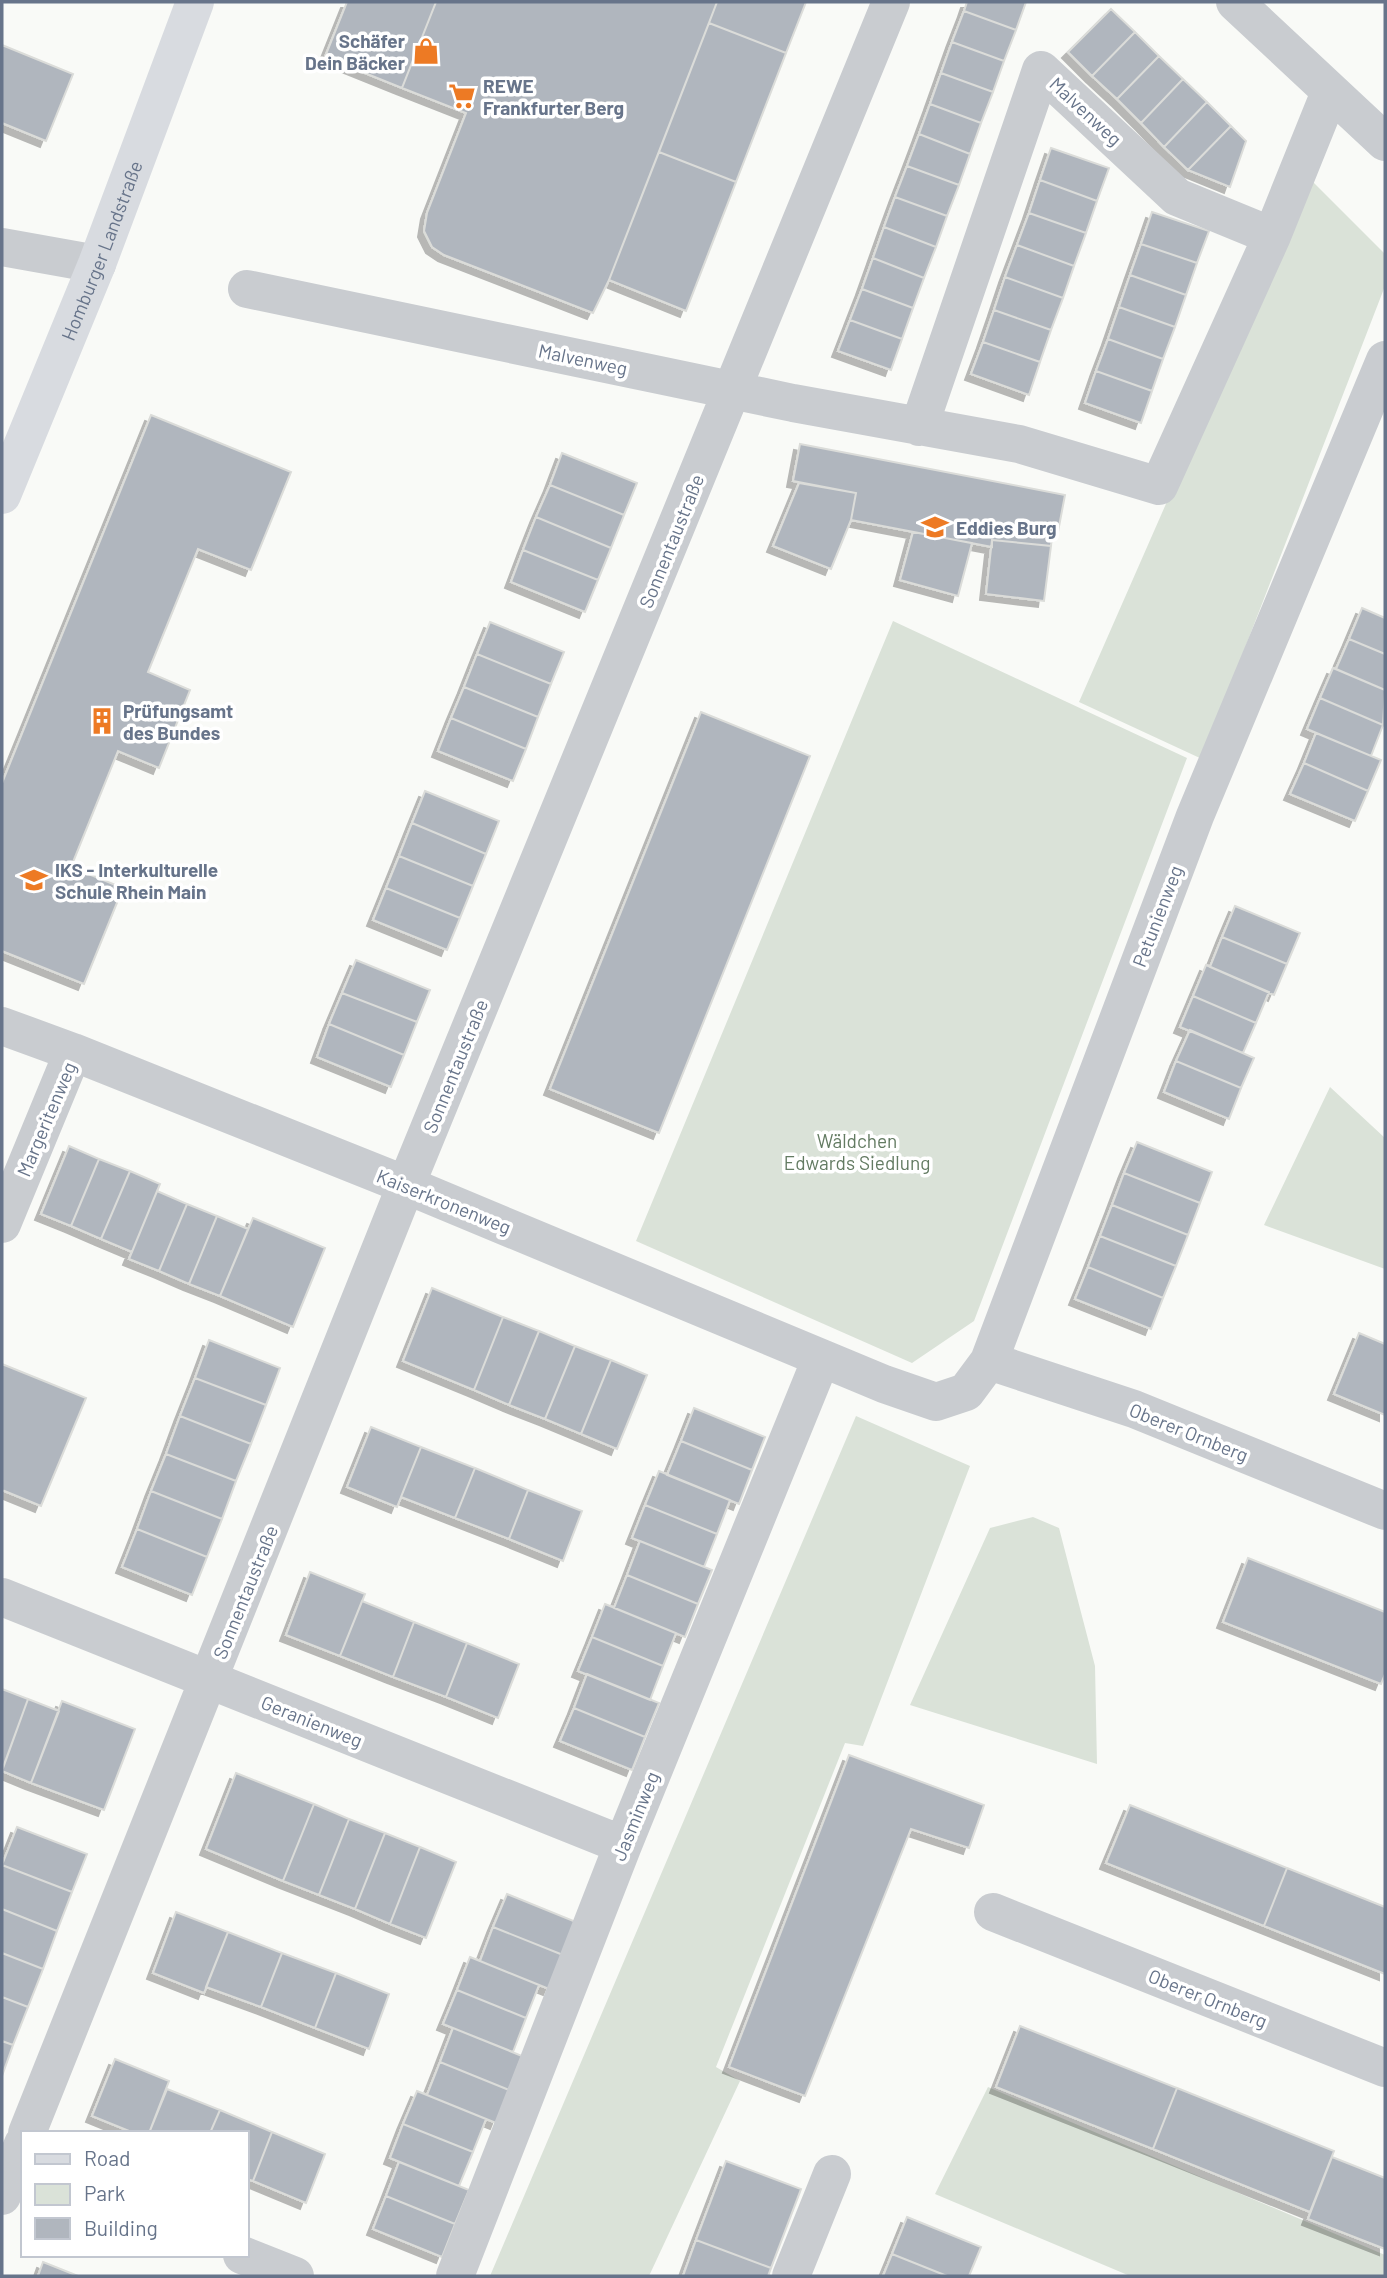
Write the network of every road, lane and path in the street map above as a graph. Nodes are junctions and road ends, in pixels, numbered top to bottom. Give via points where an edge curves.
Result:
1 (195, 2) edge
2 (891, 2) edge
3 (1235, 2) edge
4 (1330, 92) junction
5 (1385, 142) edge
6 (1272, 236) junction
7 (2, 247) edge
8 (97, 264) junction
9 (247, 289) dead end
10 (1385, 360) edge
11 (734, 389) junction
12 (919, 426) junction
13 (2, 495) edge
14 (2, 1026) edge
15 (73, 1052) junction
16 (406, 1185) junction
17 (2, 1224) edge
18 (821, 1359) junction
19 (989, 1361) junction
20 (884, 1384) joint
21 (1385, 1511) edge
22 (2, 1597) edge
23 (210, 1680) junction
24 (623, 1845) junction
25 (993, 1912) dead end
26 (1385, 2068) edge
27 (28, 2131) edge
28 (832, 2174) dead end
29 (247, 2257) edge
30 (295, 2276) edge
31 (455, 2276) edge
32 (791, 2276) edge

1 - 8 street, Homburger Landstraße
2 - 11 street, Sonnentaustraße
3 - 4 street
4 - 5 street
4 - 6 street, Malvenweg
6 - 12 street, Malvenweg via 1159,486 1019,444
6 - 12 street, Malvenweg via 1177,197 1041,70
7 - 8 street
8 - 13 street, Homburger Landstraße
9 - 11 street, Malvenweg
10 - 19 street, Petunienweg via 1195,816
11 - 12 street, Malvenweg
11 - 16 street, Sonnentaustraße
14 - 15 street, Kaiserkronenweg
15 - 16 street, Kaiserkronenweg
15 - 17 street, Margeritenweg
16 - 18 street, Kaiserkronenweg
16 - 23 street, Sonnentaustraße
18 - 20 street, Kaiserkronenweg
18 - 24 street, Jasminweg
19 - 20 street, Petunienweg via 967,1392 936,1402
19 - 21 street, Oberer Ornberg via 1135,1409
22 - 23 street, Geranienweg
23 - 24 street, Geranienweg
23 - 27 street, Sonnentaustraße
24 - 31 street, Jasminweg
25 - 26 street, Oberer Ornberg
28 - 32 street
29 - 30 street

